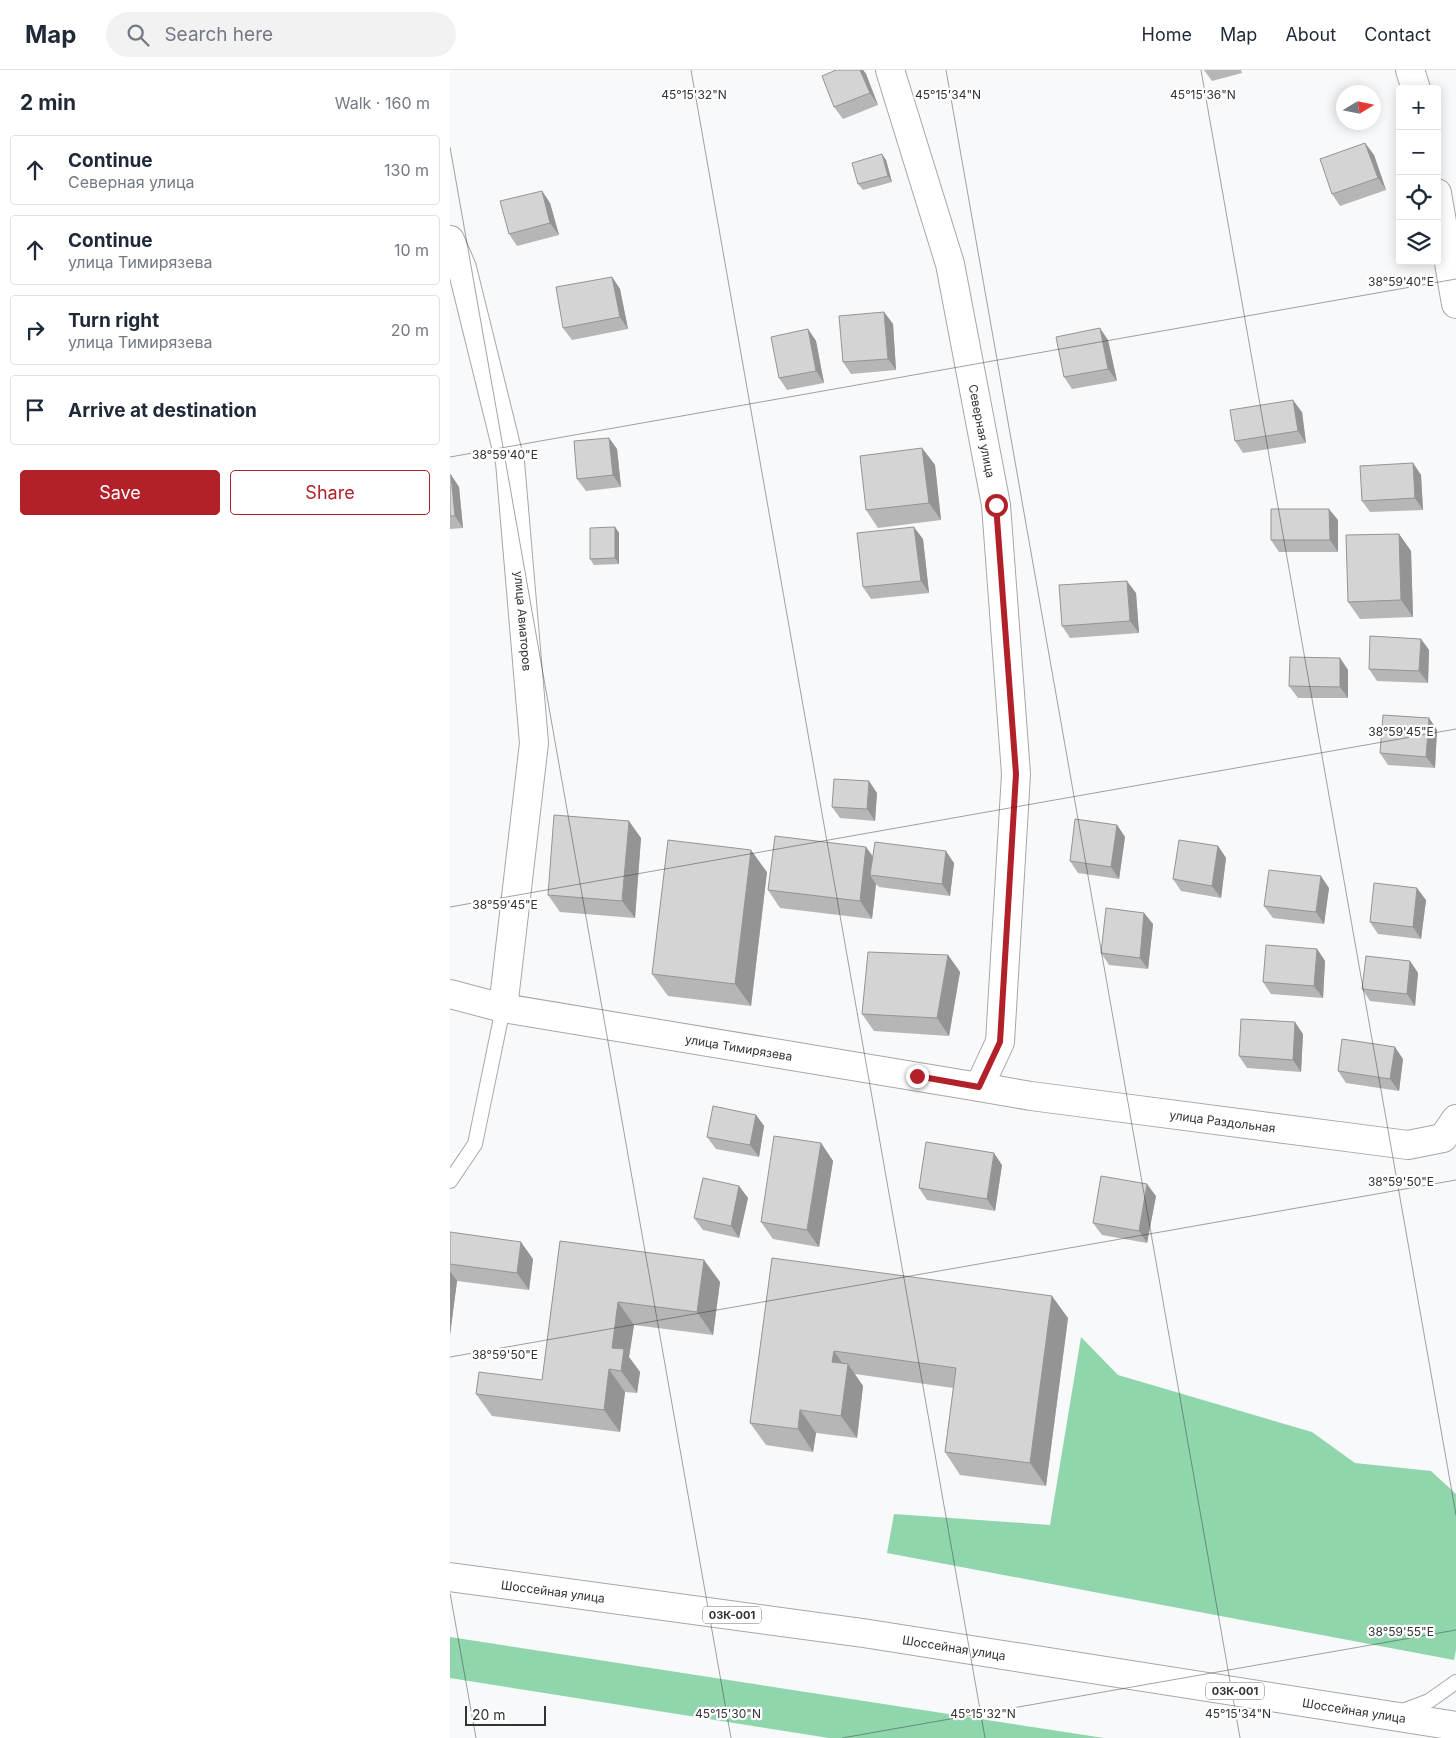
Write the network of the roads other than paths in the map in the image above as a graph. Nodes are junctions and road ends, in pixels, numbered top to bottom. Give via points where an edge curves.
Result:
1 (890, 70) edge
2 (1410, 70) edge
3 (1415, 85) edge
4 (1441, 216) edge
5 (450, 240) edge
6 (1456, 304) edge
7 (450, 994) edge
8 (502, 1008) junction
9 (979, 1087) junction
10 (1456, 1119) edge
11 (450, 1181) edge
12 (450, 1577) edge
13 (1456, 1682) edge
14 (1390, 1716) junction
15 (1456, 1726) edge

1 - 9 street, Северная улица via 950,264 996,505 1016,774 1000,1042
2 - 3 street
4 - 6 street
5 - 8 street, улица Авиаторов via 462,268 510,462 534,743
7 - 8 street, улица Тимирязева
8 - 9 street, улица Тимирязева
8 - 11 lane via 475,1144
9 - 10 street, улица Раздольная via 1408,1144 1443,1138
12 - 14 street, Шоссейная улица / 03К-001 via 863,1632
13 - 14 lane via 1429,1702
14 - 15 street, Шоссейная улица / 03К-001

